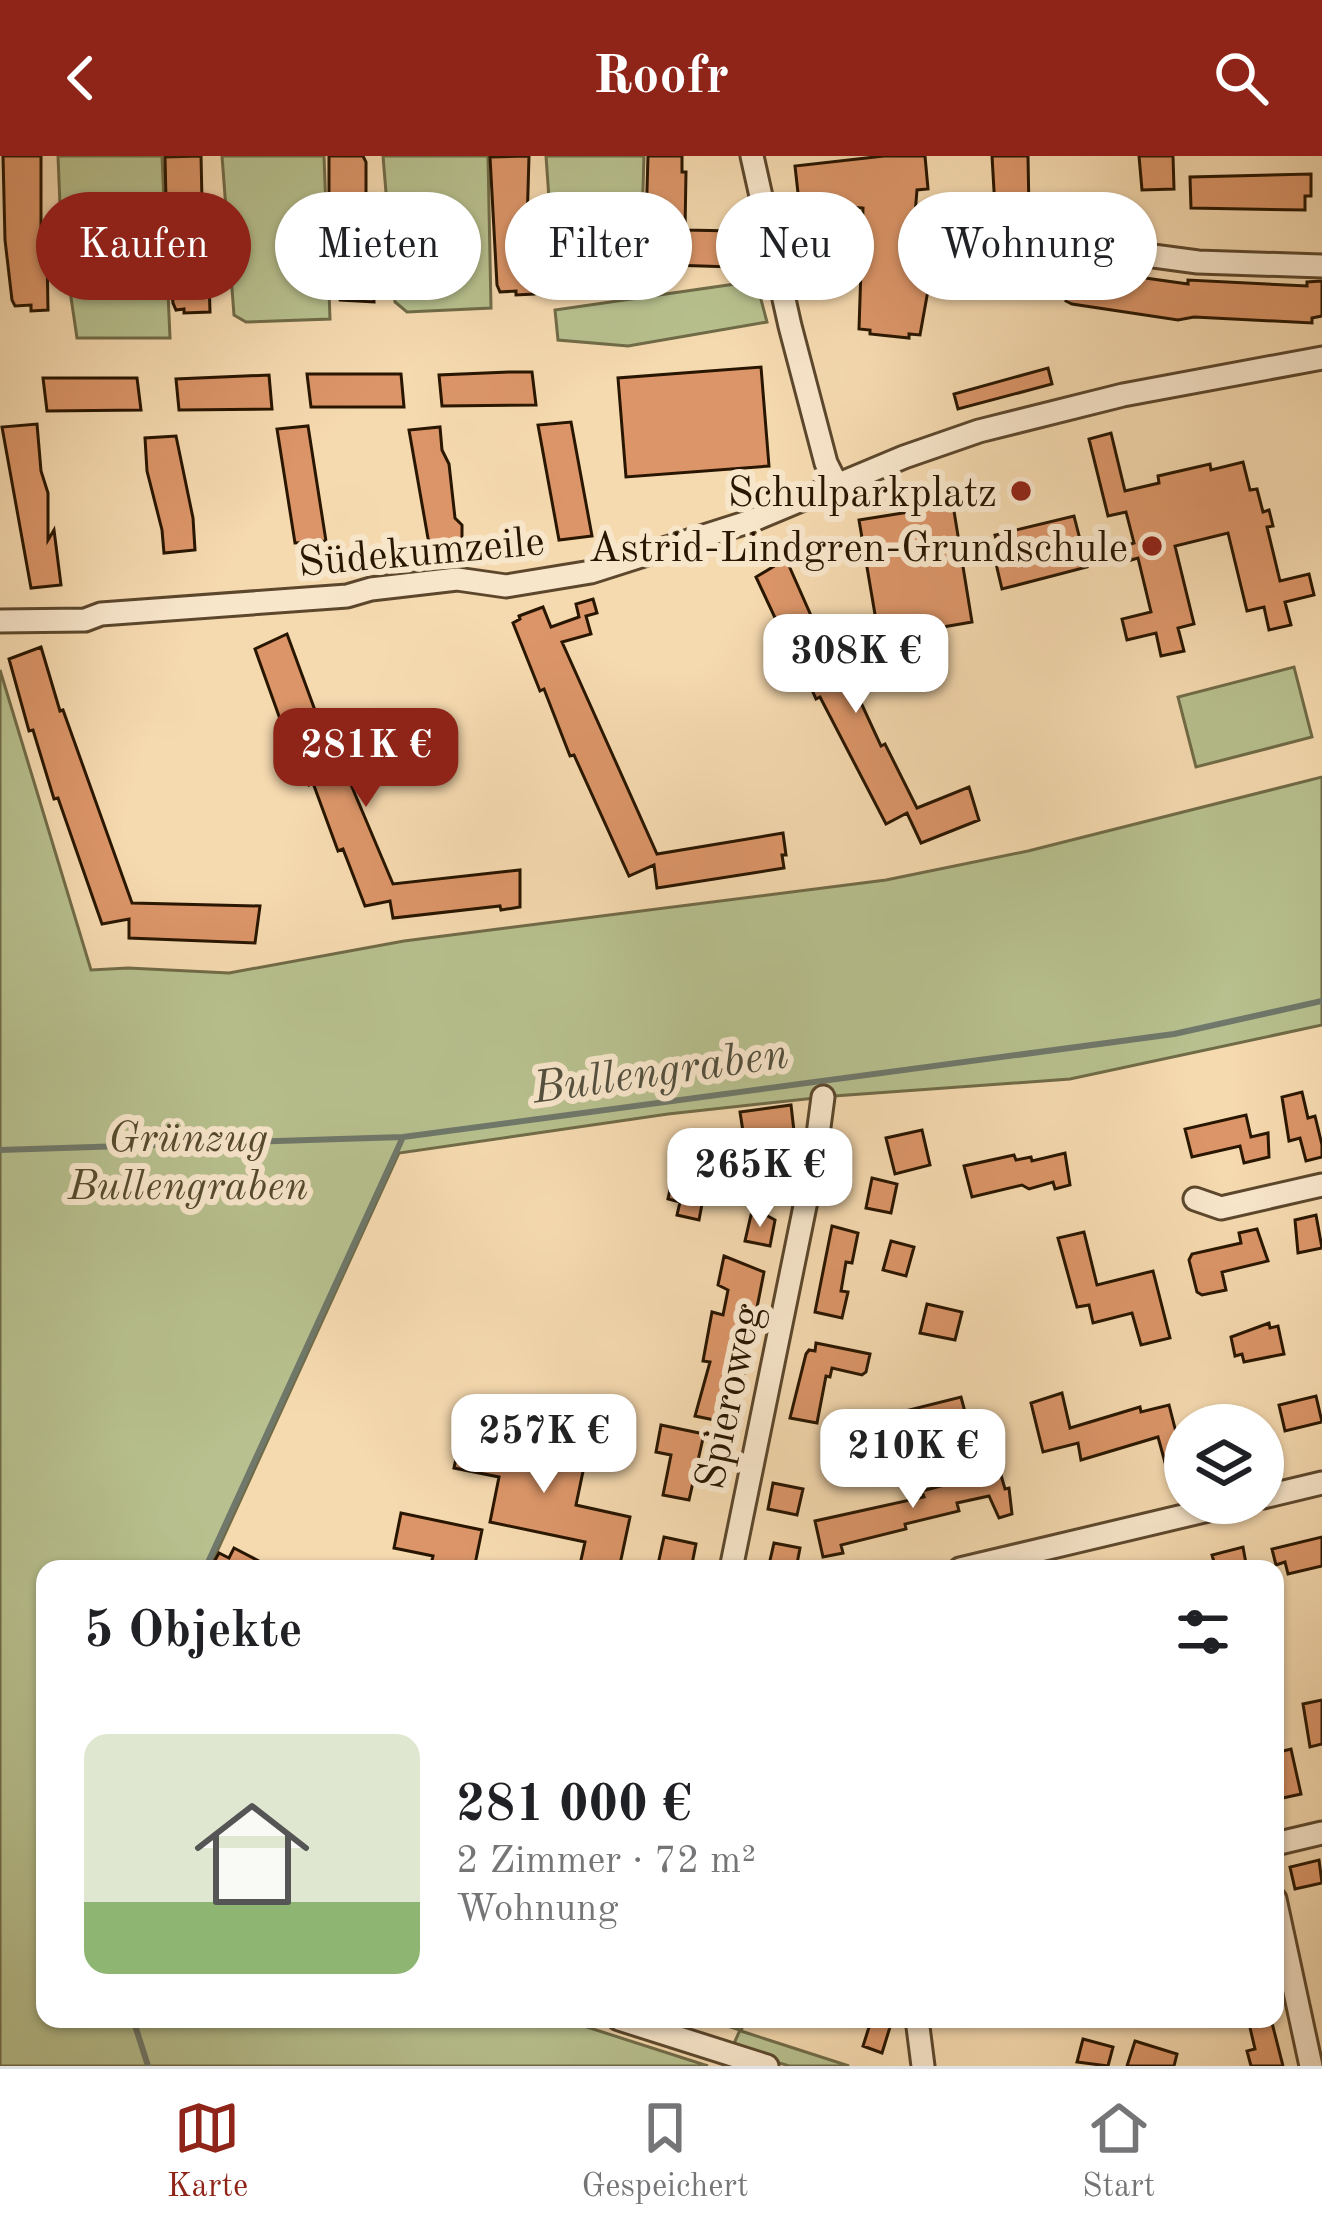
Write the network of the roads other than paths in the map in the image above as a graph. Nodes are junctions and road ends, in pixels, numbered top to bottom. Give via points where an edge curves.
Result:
1 (752, 156) edge
2 (1157, 256) edge
3 (1322, 266) edge
4 (1322, 358) edge
5 (837, 485) junction
6 (0, 621) edge
7 (823, 1097) dead end
8 (1322, 1185) edge
9 (1195, 1199) dead end
10 (1322, 1483) edge
11 (1284, 1492) edge
12 (1164, 1521) edge
13 (733, 1560) edge
14 (998, 1560) edge
15 (1322, 1833) edge
16 (1284, 1842) edge
17 (1284, 1941) edge
18 (647, 2028) edge
19 (918, 2028) edge
20 (767, 2066) edge
21 (923, 2066) edge
22 (1311, 2066) edge

1 - 5 street
2 - 3 street
4 - 5 street, Südekumzeile via 1019,419
5 - 6 street, Südekumzeile via 718,532 538,581 457,579 86,620
7 - 13 street, Spieroweg
8 - 9 street via 1222,1208
10 - 11 street
12 - 14 street
15 - 16 street
17 - 22 street
18 - 20 street
19 - 21 street

